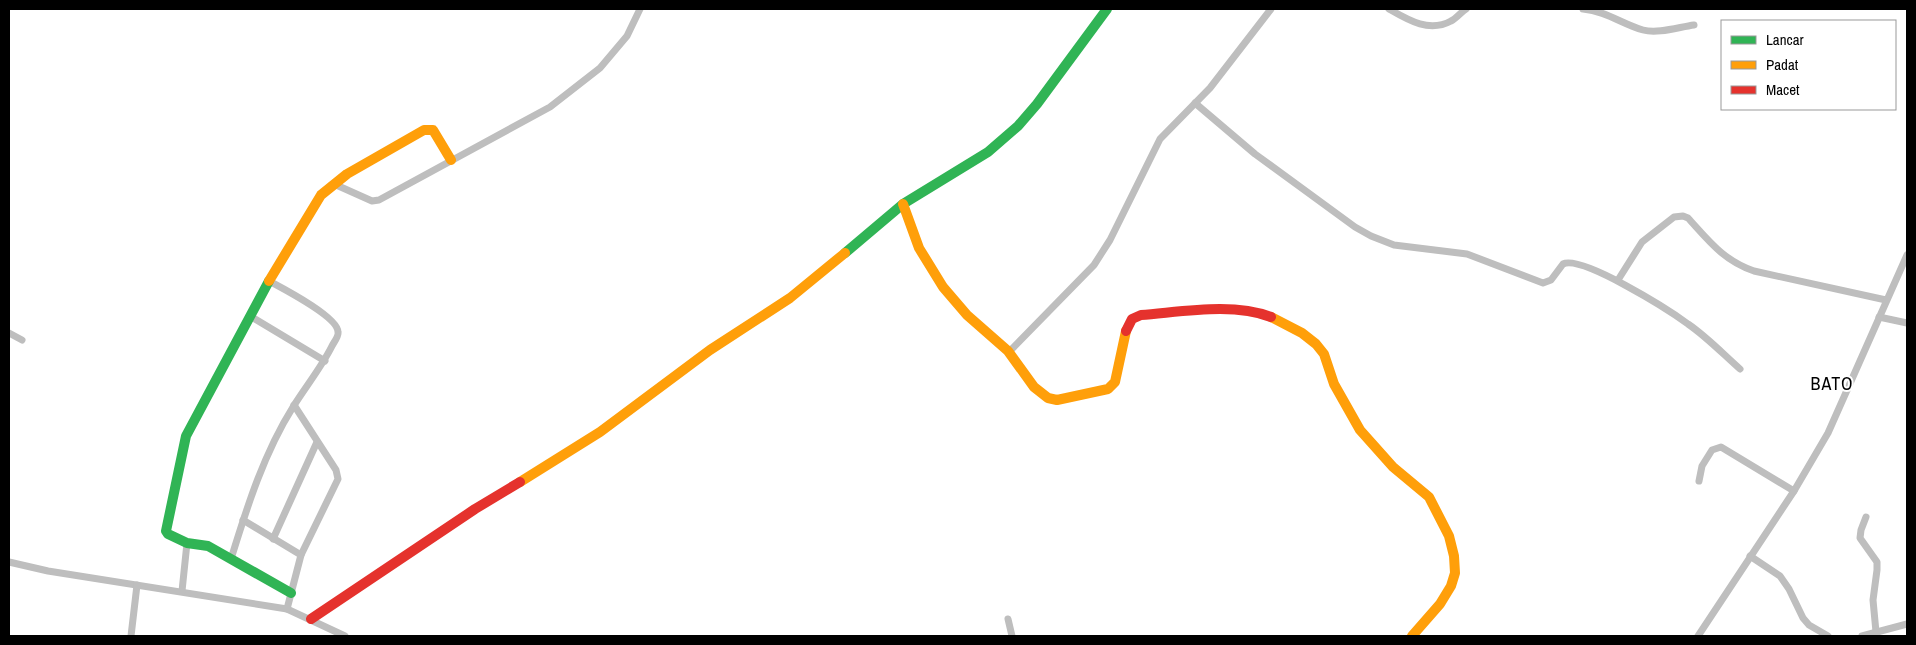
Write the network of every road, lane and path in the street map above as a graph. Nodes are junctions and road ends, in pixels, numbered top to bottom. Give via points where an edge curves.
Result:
1 (640, 9) edge
2 (1107, 9) edge
3 (1271, 9) edge
4 (1389, 9) edge
5 (1466, 9) edge
6 (1583, 9) edge
7 (1694, 25) dead end
8 (1195, 103) junction
9 (452, 160) junction
10 (334, 184) junction
11 (903, 204) junction
12 (1907, 255) edge
13 (269, 280) junction
14 (1618, 280) junction
15 (1886, 300) junction
16 (250, 316) junction
17 (1879, 317) junction
18 (1907, 323) edge
19 (9, 333) edge
20 (22, 340) dead end
21 (1009, 352) junction
22 (325, 362) junction
23 (1740, 369) dead end
24 (294, 405) junction
25 (317, 442) junction
26 (1699, 480) dead end
27 (1794, 490) junction
28 (1866, 517) dead end
29 (243, 520) junction
30 (273, 539) junction
31 (187, 543) junction
32 (302, 555) junction
33 (1750, 556) junction
34 (230, 559) junction
35 (9, 562) edge
36 (137, 585) junction
37 (182, 591) junction
38 (291, 593) junction
39 (287, 609) junction
40 (311, 619) junction
41 (1008, 619) dead end
42 (1907, 624) edge
43 (1876, 632) junction
44 (132, 636) edge
45 (345, 636) edge
46 (1012, 636) edge
47 (1412, 636) edge
48 (1698, 636) edge
49 (1828, 636) edge
50 (1862, 636) edge

1 - 9 street via 626,36 600,68 550,107
2 - 11 street via 1018,126 988,152
3 - 8 street
4 - 5 street via 1412,23 1426,26 1449,22
6 - 7 street via 1601,12 1643,30
8 - 14 street via 1263,160 1355,226 1384,242 1467,254 1544,283 1551,280 1563,264 1570,262
8 - 21 street via 1160,139 1098,260
9 - 10 street via 379,200 372,201
9 - 10 street via 433,130 424,130
10 - 13 street via 320,195
11 - 21 street via 920,251 955,303
11 - 40 street via 790,298 710,350 600,432 475,508
12 - 15 street
13 - 16 street
13 - 22 street via 314,306 336,327 338,334
14 - 15 street via 1642,242 1674,217 1683,216 1721,254 1745,269
14 - 23 street via 1690,324
15 - 17 street
16 - 22 street
16 - 31 street via 184,444 166,531 169,536
17 - 18 street
17 - 27 street via 1837,416
19 - 20 street
21 - 47 street via 1039,394 1057,400 1108,389 1115,382 1127,326 1141,315 1227,309 1251,311 1269,316 1302,334 1324,354 1334,384 1370,443 1429,497 1449,536 1455,573 1451,586
22 - 24 street
24 - 25 street
24 - 29 street via 271,449
25 - 30 street
25 - 32 street via 338,478
26 - 27 street via 1702,466 1712,450 1720,447
27 - 33 street
28 - 43 street via 1860,538 1877,562 1873,600
29 - 30 street
29 - 34 street
30 - 32 street
31 - 34 street via 203,545
31 - 37 street
32 - 38 street
33 - 48 street
33 - 49 street via 1780,576 1803,618
34 - 38 street
35 - 36 street
36 - 37 street
36 - 44 street
37 - 39 street
38 - 39 street
39 - 40 street
40 - 45 street
41 - 46 street
42 - 43 street
43 - 50 street

